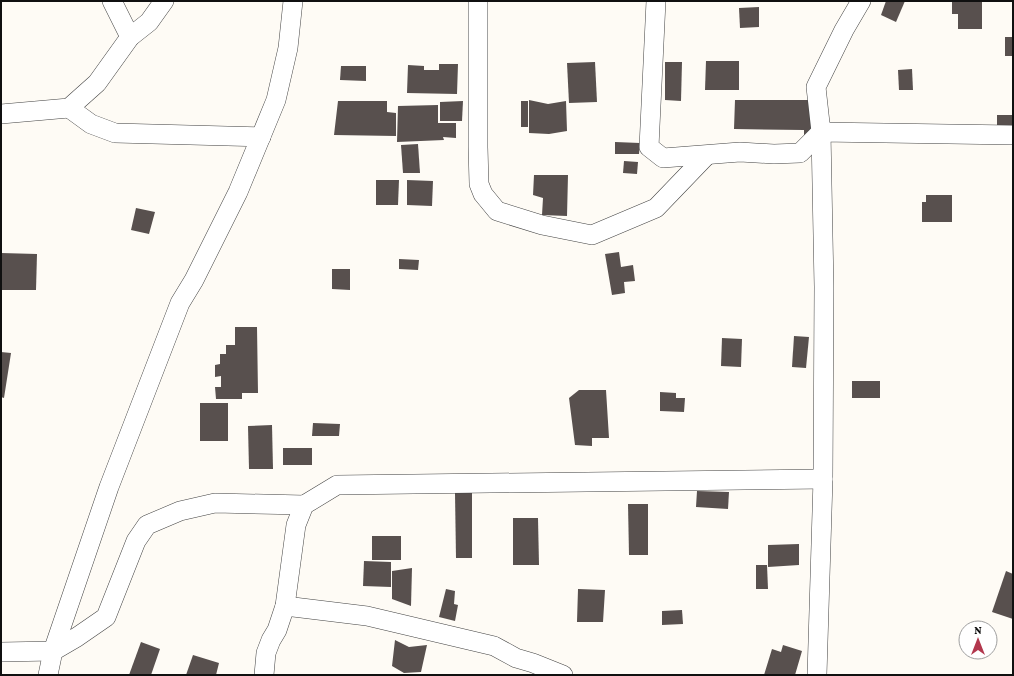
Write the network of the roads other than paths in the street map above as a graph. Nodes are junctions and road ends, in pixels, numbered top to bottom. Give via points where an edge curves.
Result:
1 (112, 1) edge
2 (164, 1) edge
3 (293, 1) edge
4 (478, 1) edge
5 (656, 1) edge
6 (861, 1) edge
7 (130, 37) junction
8 (68, 108) junction
9 (1, 114) edge
10 (821, 132) junction
11 (1013, 134) edge
12 (260, 137) junction
13 (706, 156) junction
14 (822, 479) junction
15 (304, 505) junction
16 (285, 606) junction
17 (53, 651) junction
18 (1, 652) edge
19 (48, 675) edge
20 (264, 675) edge
21 (563, 675) edge
22 (817, 675) edge

1 - 7 street
2 - 7 street via 149,22
3 - 12 street via 288,48 276,100
4 - 13 street via 479,184 496,211 542,225 592,235 656,208
5 - 13 street via 649,147 664,158
6 - 10 street via 816,88
7 - 8 street via 97,83
8 - 9 street
8 - 12 street via 91,124 115,133
10 - 11 street
10 - 13 street via 800,153 740,152
10 - 14 street via 824,287
12 - 17 street via 238,192 180,303 109,487
14 - 15 street via 337,484
14 - 22 street
15 - 16 street via 296,525
15 - 17 street via 215,503 180,511 147,525 136,541 106,617
16 - 20 street via 266,653
16 - 21 street via 367,616 494,646 516,658
17 - 18 street
17 - 19 street

